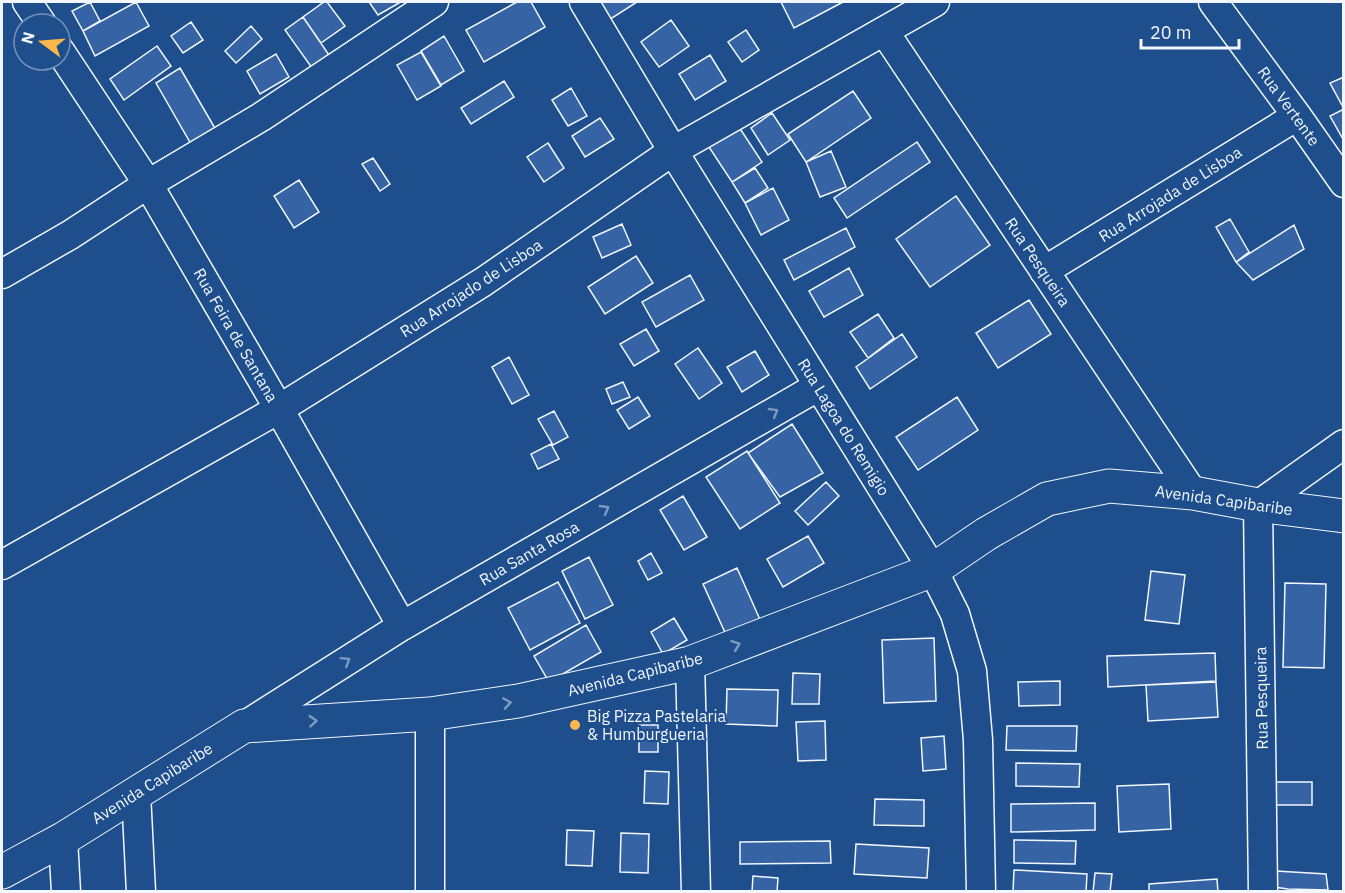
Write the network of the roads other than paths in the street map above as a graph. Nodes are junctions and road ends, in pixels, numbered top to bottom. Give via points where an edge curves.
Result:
1 (434, 2) edge
2 (584, 2) edge
3 (935, 2) edge
4 (1213, 2) edge
5 (884, 31) junction
6 (72, 69) edge
7 (1297, 116) junction
8 (673, 151) junction
9 (1344, 183) edge
10 (148, 184) junction
11 (1044, 271) junction
12 (2, 274) edge
13 (819, 386) junction
14 (279, 409) junction
15 (1344, 444) edge
16 (1193, 493) junction
17 (1258, 505) junction
18 (1344, 516) edge
19 (2, 565) edge
20 (933, 570) junction
21 (402, 626) junction
22 (690, 663) junction
23 (430, 714) junction
24 (244, 726) junction
25 (136, 793) junction
26 (63, 839) junction
27 (2, 872) edge
28 (66, 891) edge
29 (141, 891) edge
30 (430, 891) edge
31 (696, 891) edge
32 (981, 891) edge
33 (1263, 891) edge

1 - 10 street via 261,117
2 - 8 street, Rua Lagoa do Remigio
3 - 5 street, Rua Arrojado de Lisboa
4 - 7 street, Rua Vertente
5 - 8 street, Rua Arrojado de Lisboa
5 - 11 street, Rua Pesqueira
6 - 10 street, Rua Feira de Santana
7 - 9 street, Rua Vertente
7 - 11 street, Rua Arrojada de Lisboa
8 - 13 street, Rua Lagoa do Remigio
8 - 14 street, Rua Arrojado de Lisboa via 483,282
10 - 12 street
10 - 14 street, Rua Feira de Santana
11 - 16 street, Rua Pesqueira
13 - 20 street, Rua Lagoa do Remigio
21 -> 13 street, Rua Santa Rosa
14 - 19 street, Rua Arrojado de Lisboa
14 - 21 street, Rua Feira de Santana
15 - 17 street
16 - 17 street, Avenida Capibaribe
16 - 20 street, Avenida Capibaribe via 1109,486 1047,499
17 - 18 street, Avenida Capibaribe
17 - 33 street, Rua Pesqueira
22 -> 20 street, Avenida Capibaribe
20 - 32 street, Rua Lagoa do Remigio via 955,614 972,671 978,740
24 -> 21 street, Rua Santa Rosa
23 -> 22 street, Avenida Capibaribe via 518,701
22 - 31 street
24 -> 23 street, Avenida Capibaribe
23 - 30 street
24 - 25 street, Avenida Capibaribe
25 - 26 street, Avenida Capibaribe
25 - 29 street
26 - 27 street, Avenida Capibaribe
26 - 28 street

